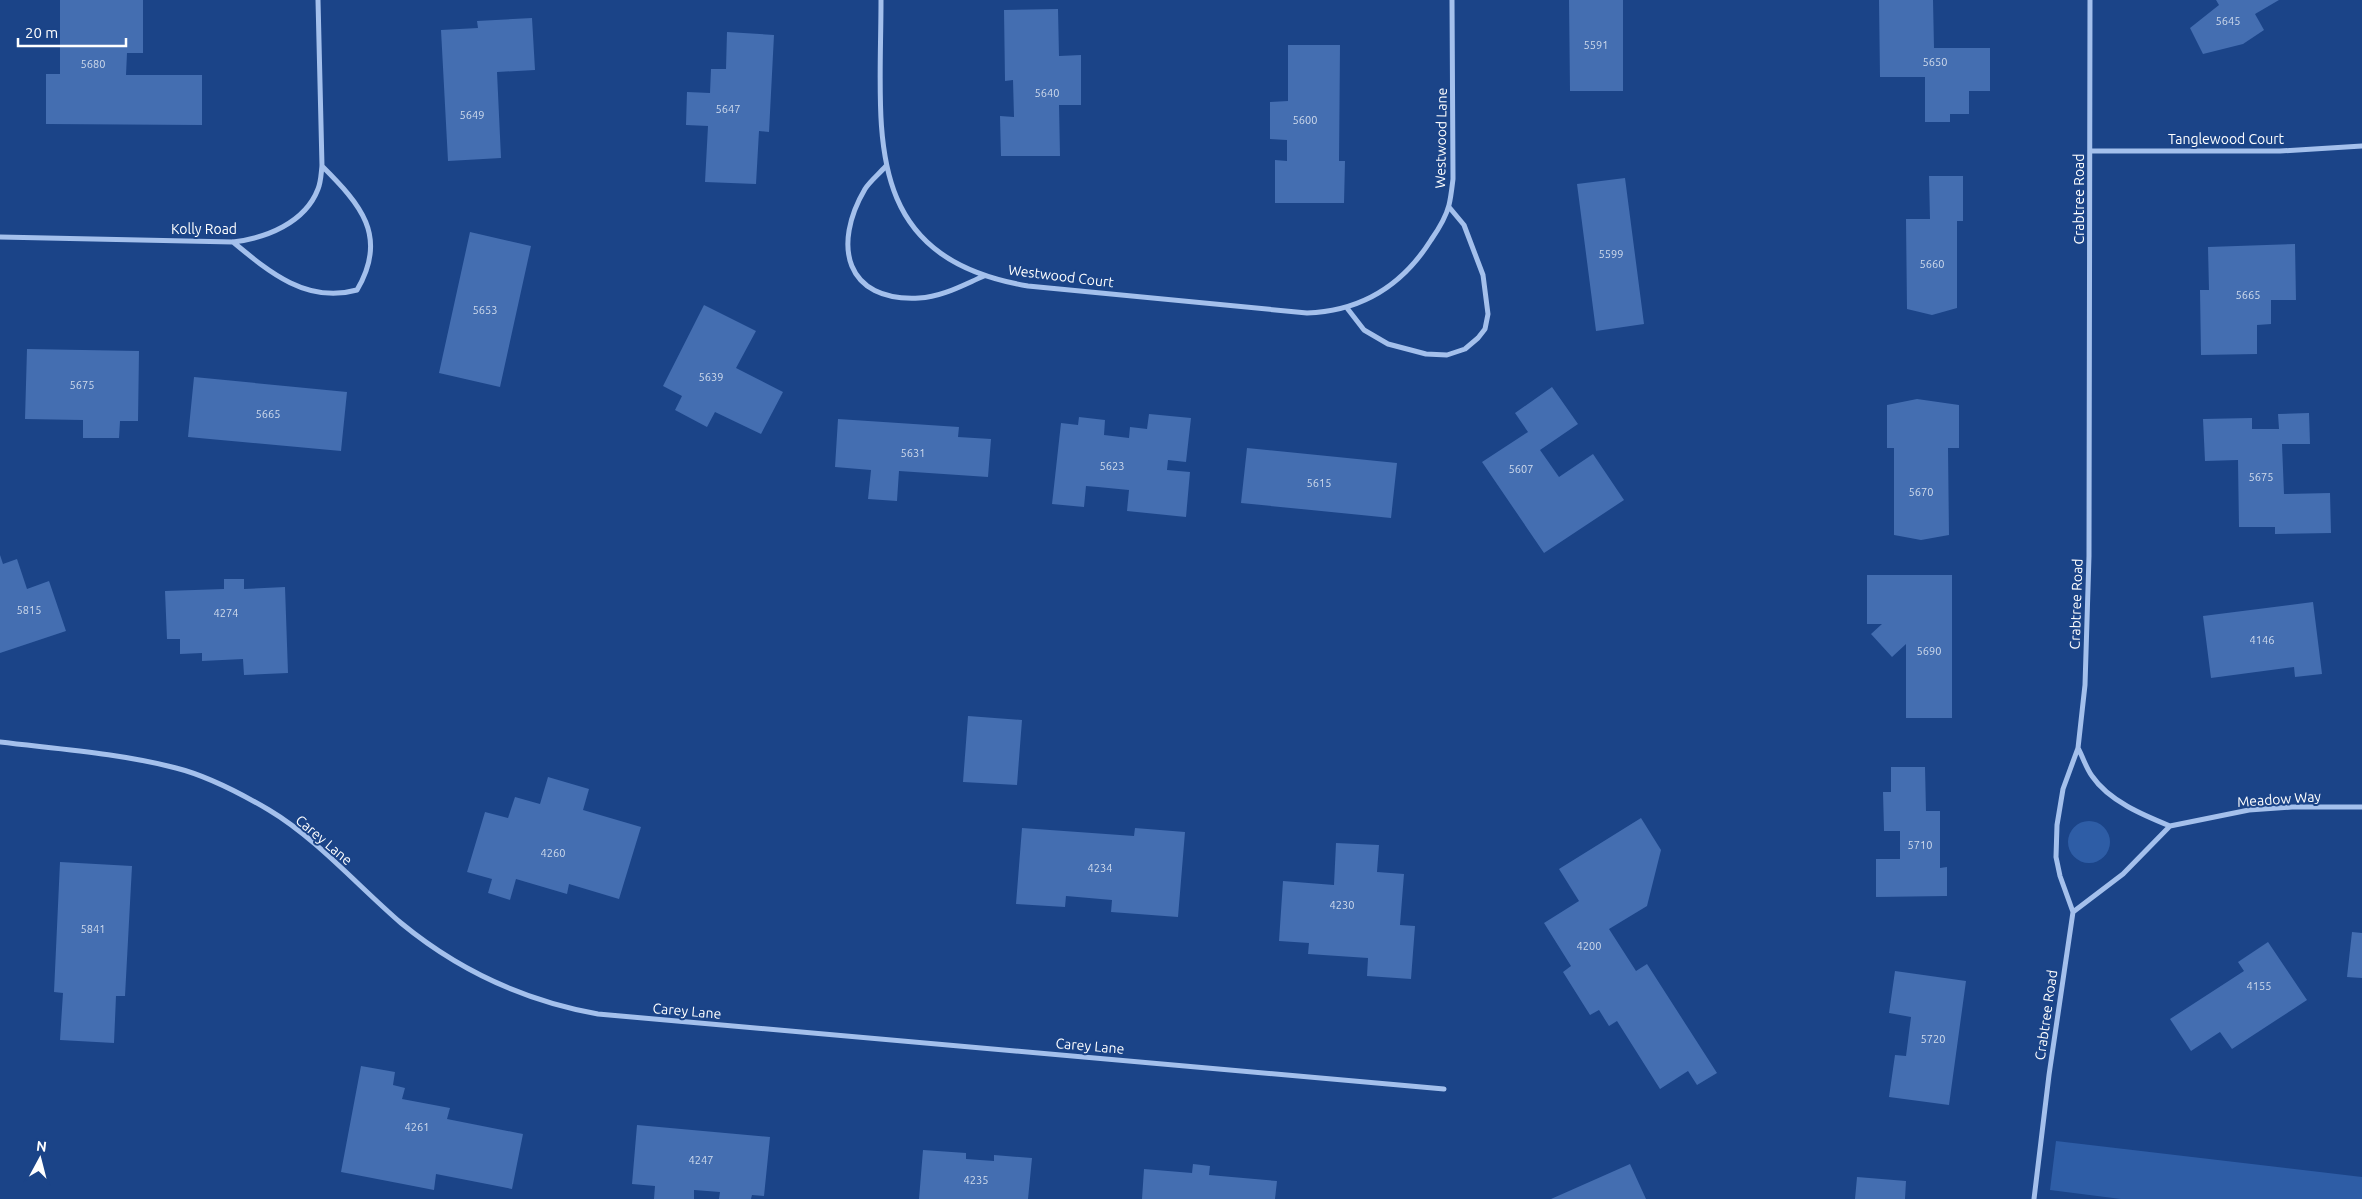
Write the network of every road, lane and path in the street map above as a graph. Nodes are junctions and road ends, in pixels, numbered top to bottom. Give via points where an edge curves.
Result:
1 (318, 0) edge
2 (881, 0) edge
3 (1452, 0) edge
4 (2090, 0) edge
5 (2362, 146) edge
6 (2090, 151) junction
7 (322, 166) junction
8 (886, 166) junction
9 (1449, 206) junction
10 (0, 237) edge
11 (233, 242) junction
12 (1412, 265) joint
13 (984, 276) junction
14 (1347, 308) junction
15 (0, 742) edge
16 (2078, 748) junction
17 (2362, 807) edge
18 (2170, 826) junction
19 (2073, 912) junction
20 (1444, 1089) dead end
21 (2034, 1199) edge

1 - 7 street, Kolly Road
2 - 8 street, Westwood Court
3 - 9 street, Westwood Lane via 1453,179
4 - 6 street, Crabtree Road
5 - 6 street, Tanglewood Court via 2280,151
6 - 16 street, Crabtree Road via 2089,556
7 - 11 street, Kolly Road via 318,189 309,205 293,221 254,240
7 - 11 street via 351,195 364,216 371,243 367,273 357,290 339,295 307,290 278,277
8 - 13 street, Westwood Court via 903,213 920,235 940,252
8 - 13 street via 866,188 847,236 847,254 853,271 864,284 879,293 898,298 921,298 948,292
9 - 12 street, Westwood Lane via 1436,232
9 - 14 street via 1464,225 1484,282 1488,314 1478,338 1465,349 1447,355 1426,354 1388,344 1364,330
10 - 11 street, Kolly Road
12 - 14 street, Westwood Court via 1375,297
13 - 14 street, Westwood Court via 1028,286 1307,313
15 - 20 street, Carey Lane via 177,768 223,785 277,816 402,924 437,949 509,989 563,1008 598,1014
16 - 18 street via 2092,777 2112,796
16 - 19 street, Crabtree Road via 2063,789 2056,857
17 - 18 street, Meadow Way via 2249,810
18 - 19 street via 2123,874
19 - 21 street, Crabtree Road

